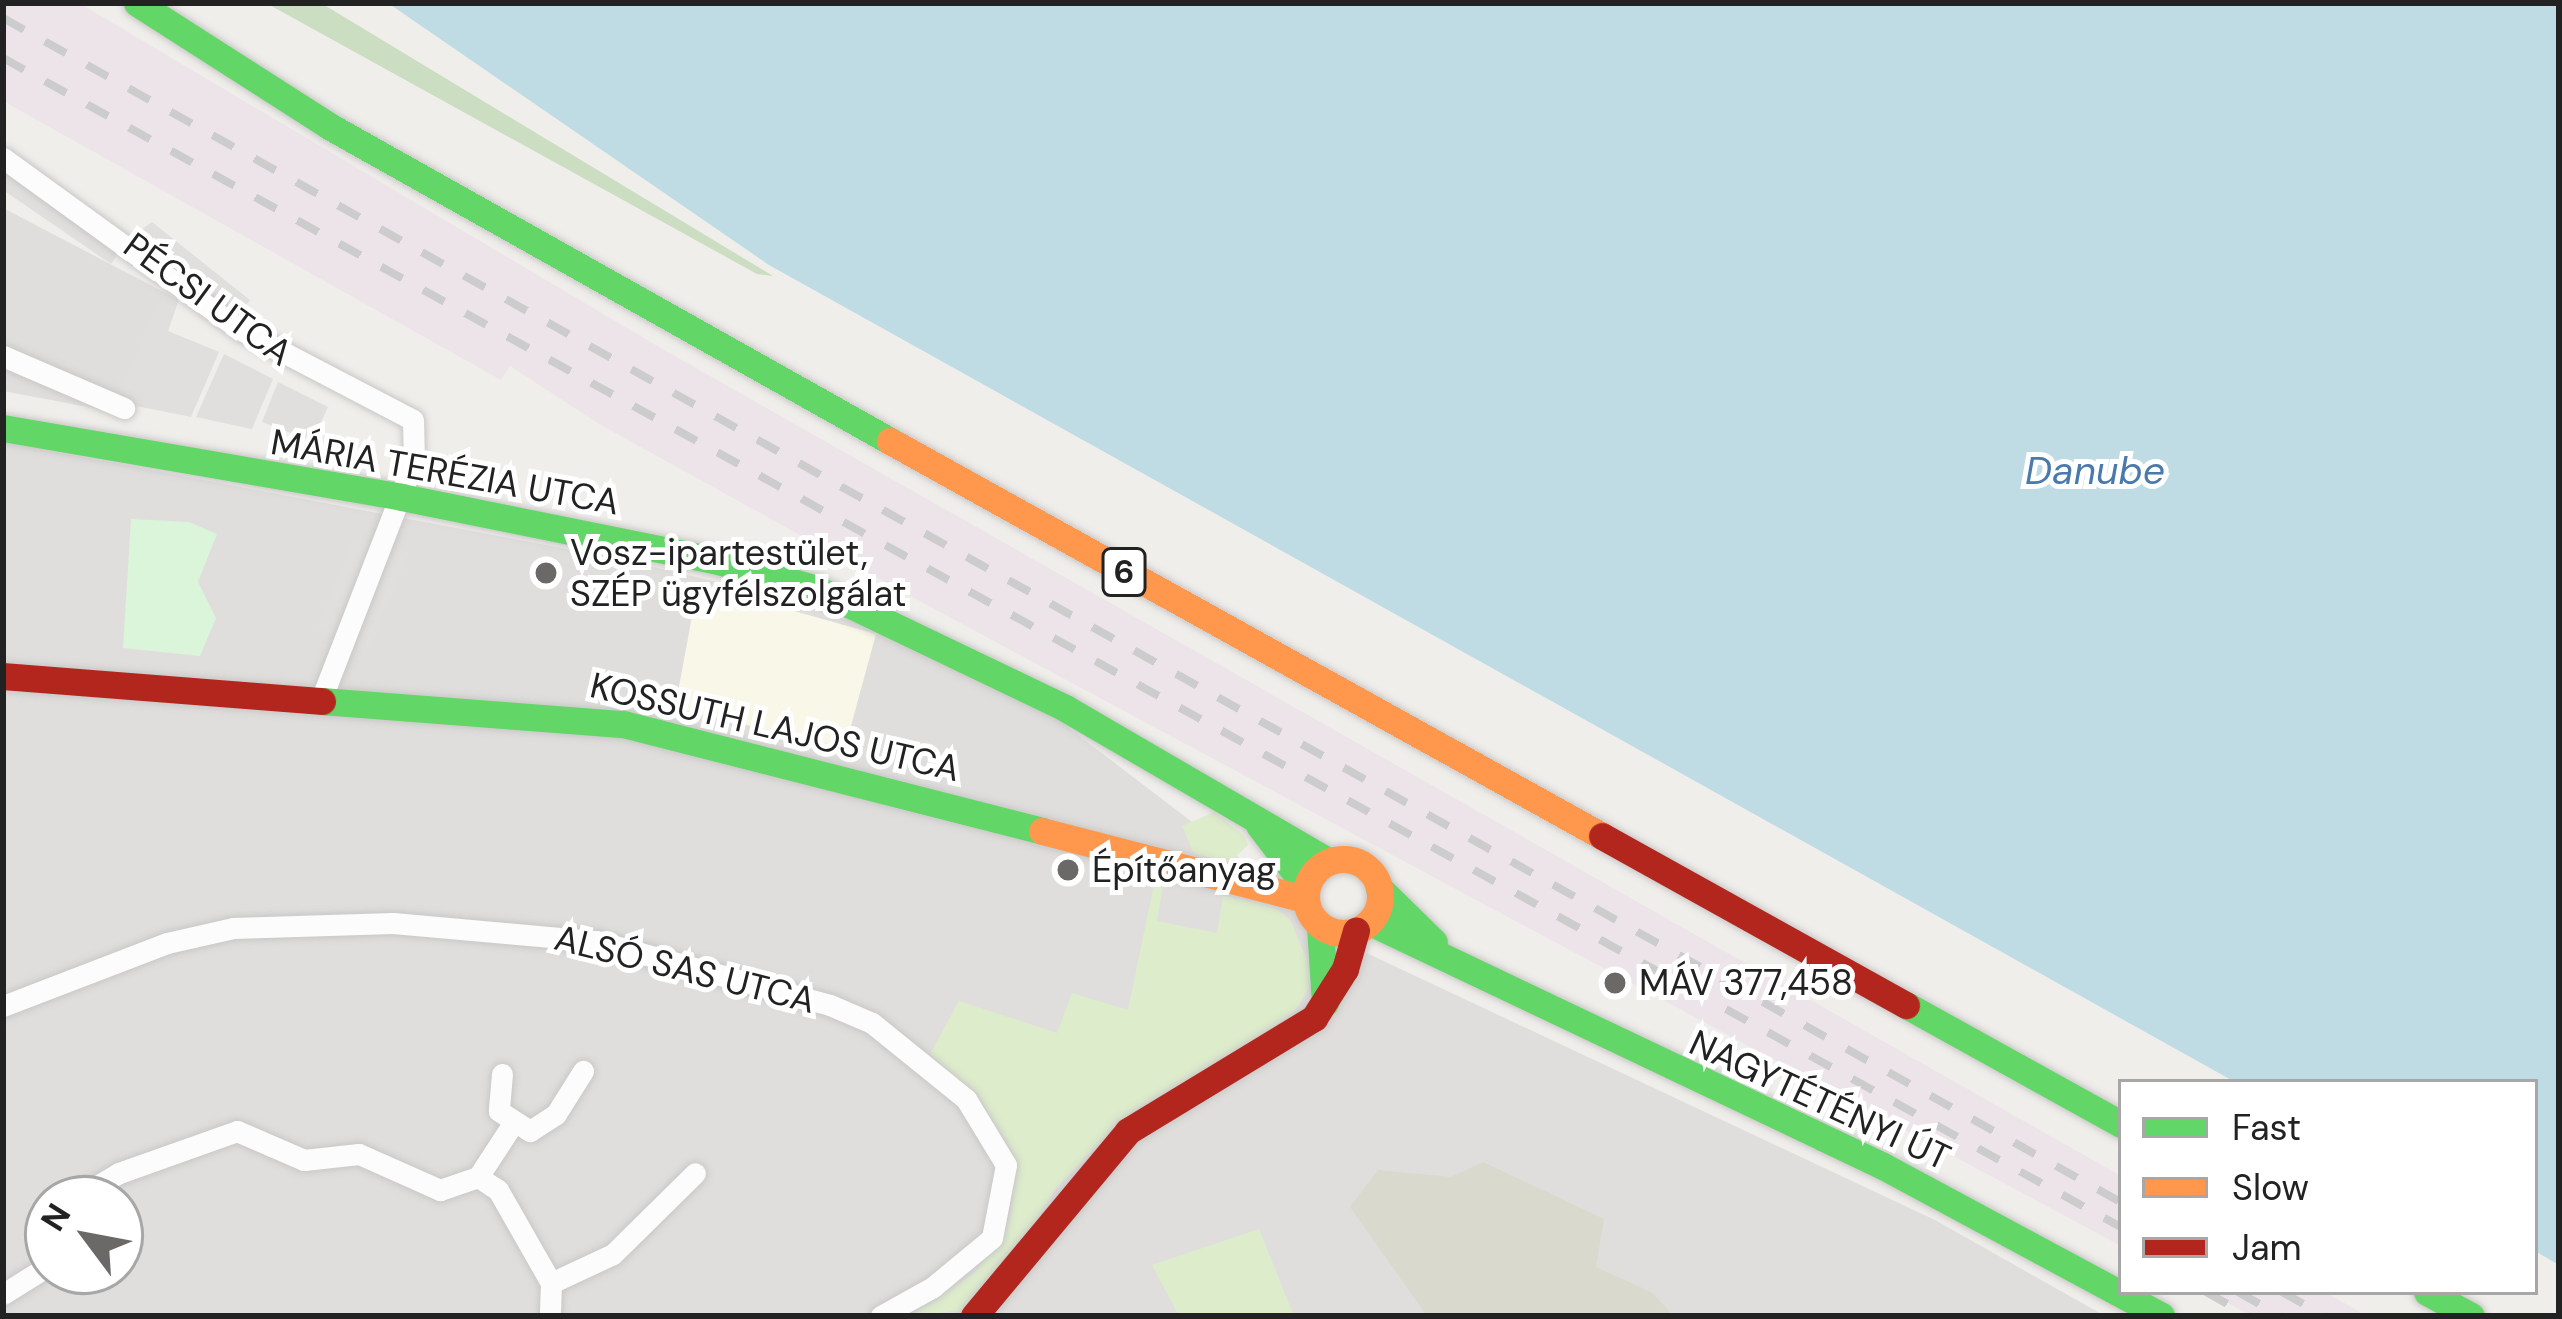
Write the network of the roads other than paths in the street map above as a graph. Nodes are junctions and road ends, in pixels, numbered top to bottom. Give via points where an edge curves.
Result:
1 (137, 3) edge
2 (3, 158) edge
3 (3, 356) edge
4 (124, 408) dead end
5 (3, 428) edge
6 (400, 497) junction
7 (3, 676) edge
8 (322, 697) junction
9 (1249, 812) junction
10 (1328, 860) junction
11 (1379, 888) junction
12 (1306, 893) junction
13 (1320, 926) junction
14 (1363, 926) junction
15 (1445, 953) junction
16 (1325, 1003) junction
17 (3, 1006) edge
18 (583, 1071) dead end
19 (502, 1074) dead end
20 (2118, 1122) edge
21 (512, 1125) junction
22 (695, 1173) dead end
23 (116, 1175) edge
24 (478, 1177) junction
25 (551, 1282) junction
26 (2118, 1293) edge
27 (2122, 1295) edge
28 (2432, 1295) edge
29 (550, 1316) edge
30 (881, 1316) edge
31 (974, 1316) edge
32 (2161, 1316) edge
33 (2471, 1316) edge

1 - 20 main road, 6 via 609,286
2 - 6 street, PÉCSI UTCA via 239,329 413,419 419,441
3 - 4 street
5 - 6 main road, MÁRIA TERÉZIA UTCA
6 - 8 street, PÉCSI UTCA
6 - 9 main road, MÁRIA TERÉZIA UTCA via 714,560 817,589 1065,708
7 - 8 main road, KOSSUTH LAJOS UTCA
8 - 12 main road, KOSSUTH LAJOS UTCA via 532,711 685,735
9 - 10 main road, MÁRIA TERÉZIA UTCA
9 - 12 main road, MÁRIA TERÉZIA UTCA
10 - 11 main road via 1361,862
10 - 12 main road
11 - 14 main road
11 - 15 main road, NAGYTÉTÉNYI ÚT
12 - 13 main road
13 - 14 main road
13 - 16 main road
14 - 15 main road, NAGYTÉTÉNYI ÚT
14 - 16 main road
15 - 26 main road, NAGYTÉTÉNYI ÚT via 1624,1048 1883,1166
16 - 31 main road via 1288,1040 1128,1131
17 - 30 street, ALSÓ SAS UTCA via 167,943 233,928 416,924 596,941 872,1023 988,1125 1007,1185 992,1238 975,1257
18 - 21 street via 556,1114 530,1131
19 - 21 street via 499,1111
21 - 24 street
22 - 25 street via 613,1254
23 - 24 street via 237,1131 304,1160 359,1154 440,1190
24 - 25 street via 498,1190
25 - 29 street
27 - 32 main road, NAGYTÉTÉNYI ÚT
28 - 33 main road

